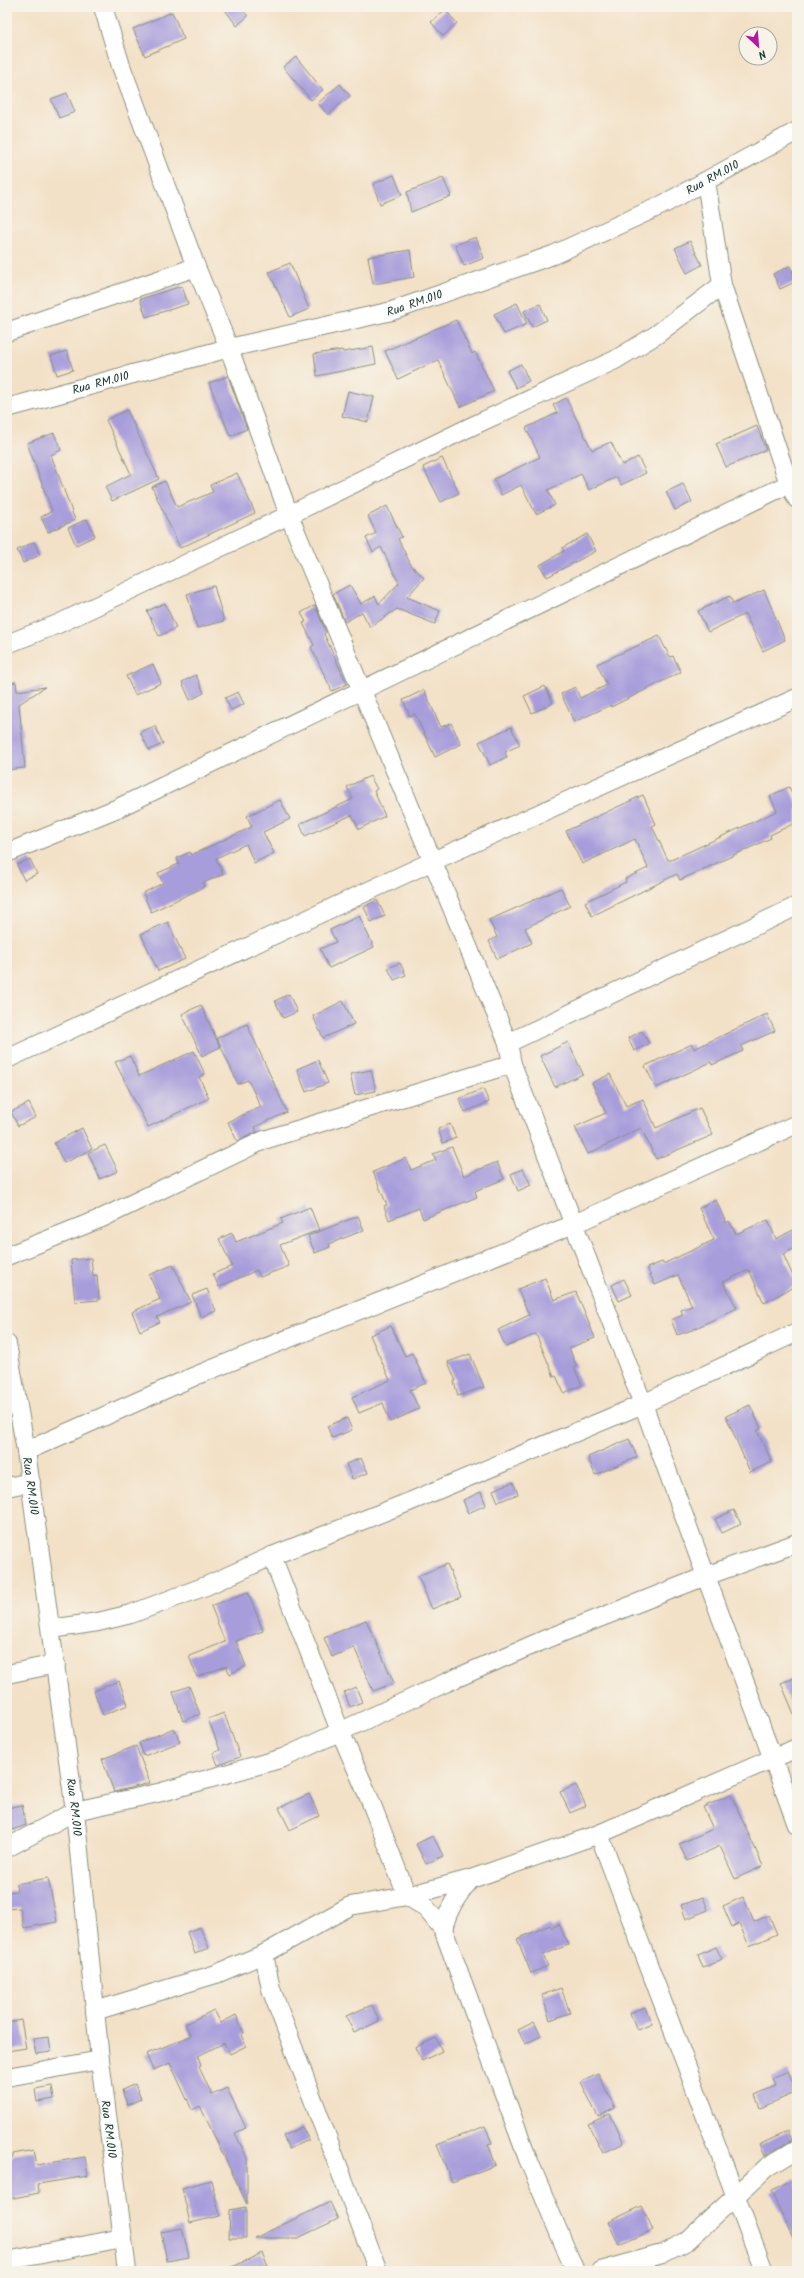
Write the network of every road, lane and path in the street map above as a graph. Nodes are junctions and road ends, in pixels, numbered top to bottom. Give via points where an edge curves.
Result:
1 (103, 7) edge
2 (797, 131) edge
3 (706, 181) junction
4 (196, 267) junction
5 (722, 285) junction
6 (7, 332) edge
7 (229, 348) junction
8 (7, 408) edge
9 (794, 488) edge
10 (289, 515) junction
11 (7, 644) edge
12 (361, 691) junction
13 (797, 698) edge
14 (7, 853) edge
15 (433, 861) junction
16 (797, 906) edge
17 (508, 1043) junction
18 (7, 1059) edge
19 (512, 1064) junction
20 (797, 1124) edge
21 (574, 1224) junction
22 (7, 1256) edge
23 (797, 1332) edge
24 (7, 1344) edge
25 (643, 1404) junction
26 (26, 1451) junction
27 (31, 1482) junction
28 (7, 1487) edge
29 (797, 1543) edge
30 (272, 1556) junction
31 (706, 1576) junction
32 (51, 1629) junction
33 (56, 1664) junction
34 (7, 1674) edge
35 (340, 1731) junction
36 (797, 1748) edge
37 (773, 1758) junction
38 (76, 1811) junction
39 (797, 1826) edge
40 (599, 1834) junction
41 (7, 1848) edge
42 (471, 1879) junction
43 (407, 1896) junction
44 (443, 1930) junction
45 (264, 1954) junction
46 (95, 2011) junction
47 (100, 2060) junction
48 (7, 2077) edge
49 (797, 2149) edge
50 (736, 2196) junction
51 (122, 2238) junction
52 (7, 2261) edge
53 (127, 2271) edge
54 (378, 2271) edge
55 (575, 2271) edge
56 (601, 2271) edge
57 (764, 2271) edge

1 - 4 street via 121,66
2 - 3 street, Rua RM.010
3 - 5 street
3 - 7 street, Rua RM.010 via 662,205 553,255 392,310
4 - 6 street
4 - 7 street
5 - 9 street
5 - 10 street via 656,335 615,360
7 - 8 street, Rua RM.010
7 - 10 street
9 - 12 street
10 - 11 street via 58,624
10 - 12 street
12 - 14 street via 118,808
12 - 15 street
13 - 15 street
15 - 17 street
15 - 18 street
16 - 17 street
17 - 19 street
19 - 21 street
19 - 22 street via 264,1140 102,1218
20 - 21 street
21 - 25 street
21 - 26 street via 195,1376
23 - 25 street
24 - 26 street, Rua RM.010
25 - 30 street
25 - 31 street
26 - 27 street, Rua RM.010
27 - 28 street
27 - 32 street, Rua RM.010
29 - 31 street
30 - 32 street via 206,1586 131,1614
30 - 35 street
31 - 35 street via 546,1639
31 - 37 street
32 - 33 street, Rua RM.010
33 - 34 street
33 - 38 street, Rua RM.010
35 - 38 street via 283,1758 162,1792
35 - 43 street
36 - 37 street
37 - 39 street
37 - 40 street
38 - 41 street
38 - 46 street, Rua RM.010
40 - 42 street
40 - 50 street
42 - 43 street
42 - 44 street via 447,1912
43 - 44 street via 425,1907
43 - 45 street via 350,1906
44 - 55 street via 528,2159
45 - 46 street via 216,1974
45 - 54 street via 271,1989
46 - 47 street, Rua RM.010
47 - 48 street
47 - 51 street, Rua RM.010
49 - 50 street via 767,2167
50 - 56 street via 687,2241 662,2254
50 - 57 street
51 - 52 street
51 - 53 street, Rua RM.010

